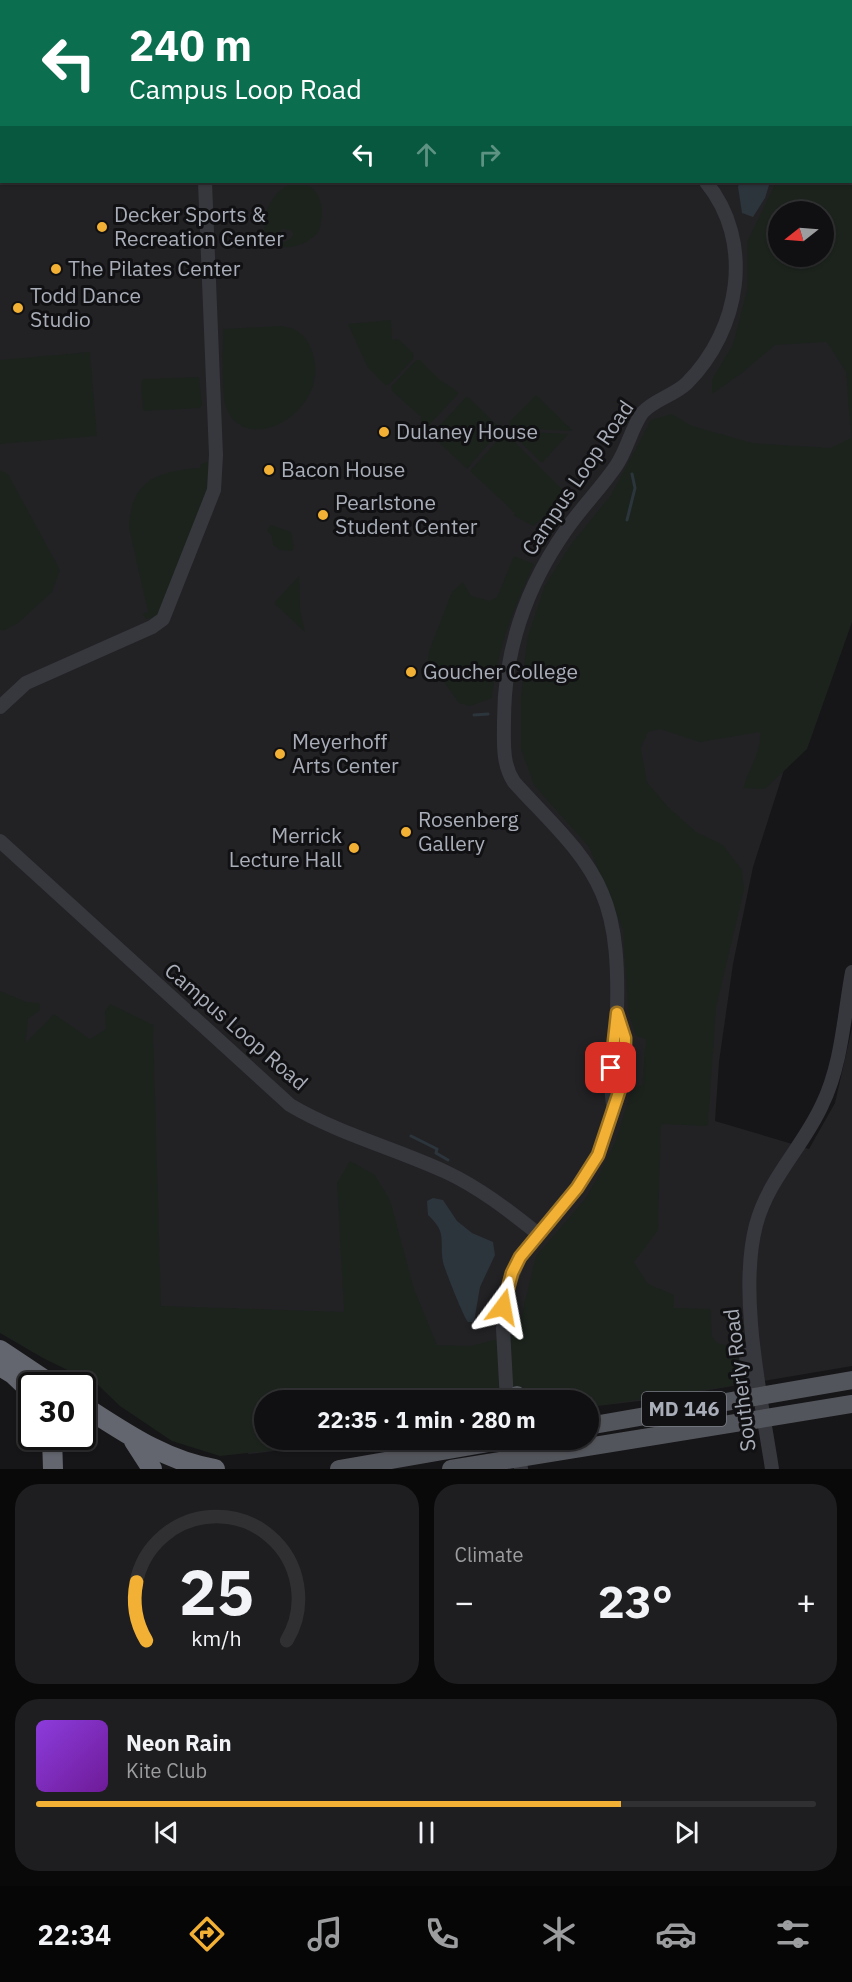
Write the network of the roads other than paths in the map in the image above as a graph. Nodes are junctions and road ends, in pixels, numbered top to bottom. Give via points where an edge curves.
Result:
1 (205, 183) edge
2 (707, 183) edge
3 (0, 707) edge
4 (0, 841) edge
5 (852, 972) edge
6 (537, 1233) junction
7 (0, 1350) edge
8 (0, 1366) edge
9 (33, 1372) edge
10 (18, 1379) edge
11 (852, 1380) edge
12 (513, 1390) edge
13 (752, 1397) junction
14 (852, 1404) edge
15 (96, 1414) edge
16 (764, 1418) junction
17 (599, 1424) edge
18 (125, 1433) junction
19 (52, 1450) edge
20 (448, 1450) edge
21 (519, 1456) edge
22 (52, 1469) edge
23 (152, 1469) edge
24 (215, 1469) edge
25 (339, 1469) edge
26 (451, 1469) edge
27 (772, 1469) edge

1 - 3 street via 216,455 214,490 163,619 26,683
2 - 6 street, Campus Loop Road via 725,214 735,251 735,287 725,328 693,377 643,413 620,460 552,551 521,614 507,673 507,771 579,855 602,893 613,944 617,1013 611,1081 613,1105 598,1155 588,1173
4 - 6 street, Campus Loop Road via 290,1105 336,1130 467,1182
5 - 13 street, Southerly Road via 830,1083 812,1124 776,1177 761,1209 743,1318
6 - 12 street, Campus Loop Road via 520,1257 507,1289 503,1329
7 - 9 highway
8 - 10 highway
11 - 13 main road, MD 146
13 - 16 street, Southerly Road
13 - 17 main road, MD 146
14 - 16 main road, MD 146
15 - 18 highway
16 - 21 main road, MD 146
16 - 27 street, Southerly Road
18 - 23 highway via 139,1446
18 - 24 highway via 181,1461
19 - 22 highway
20 - 25 main road
21 - 26 main road, MD 146

